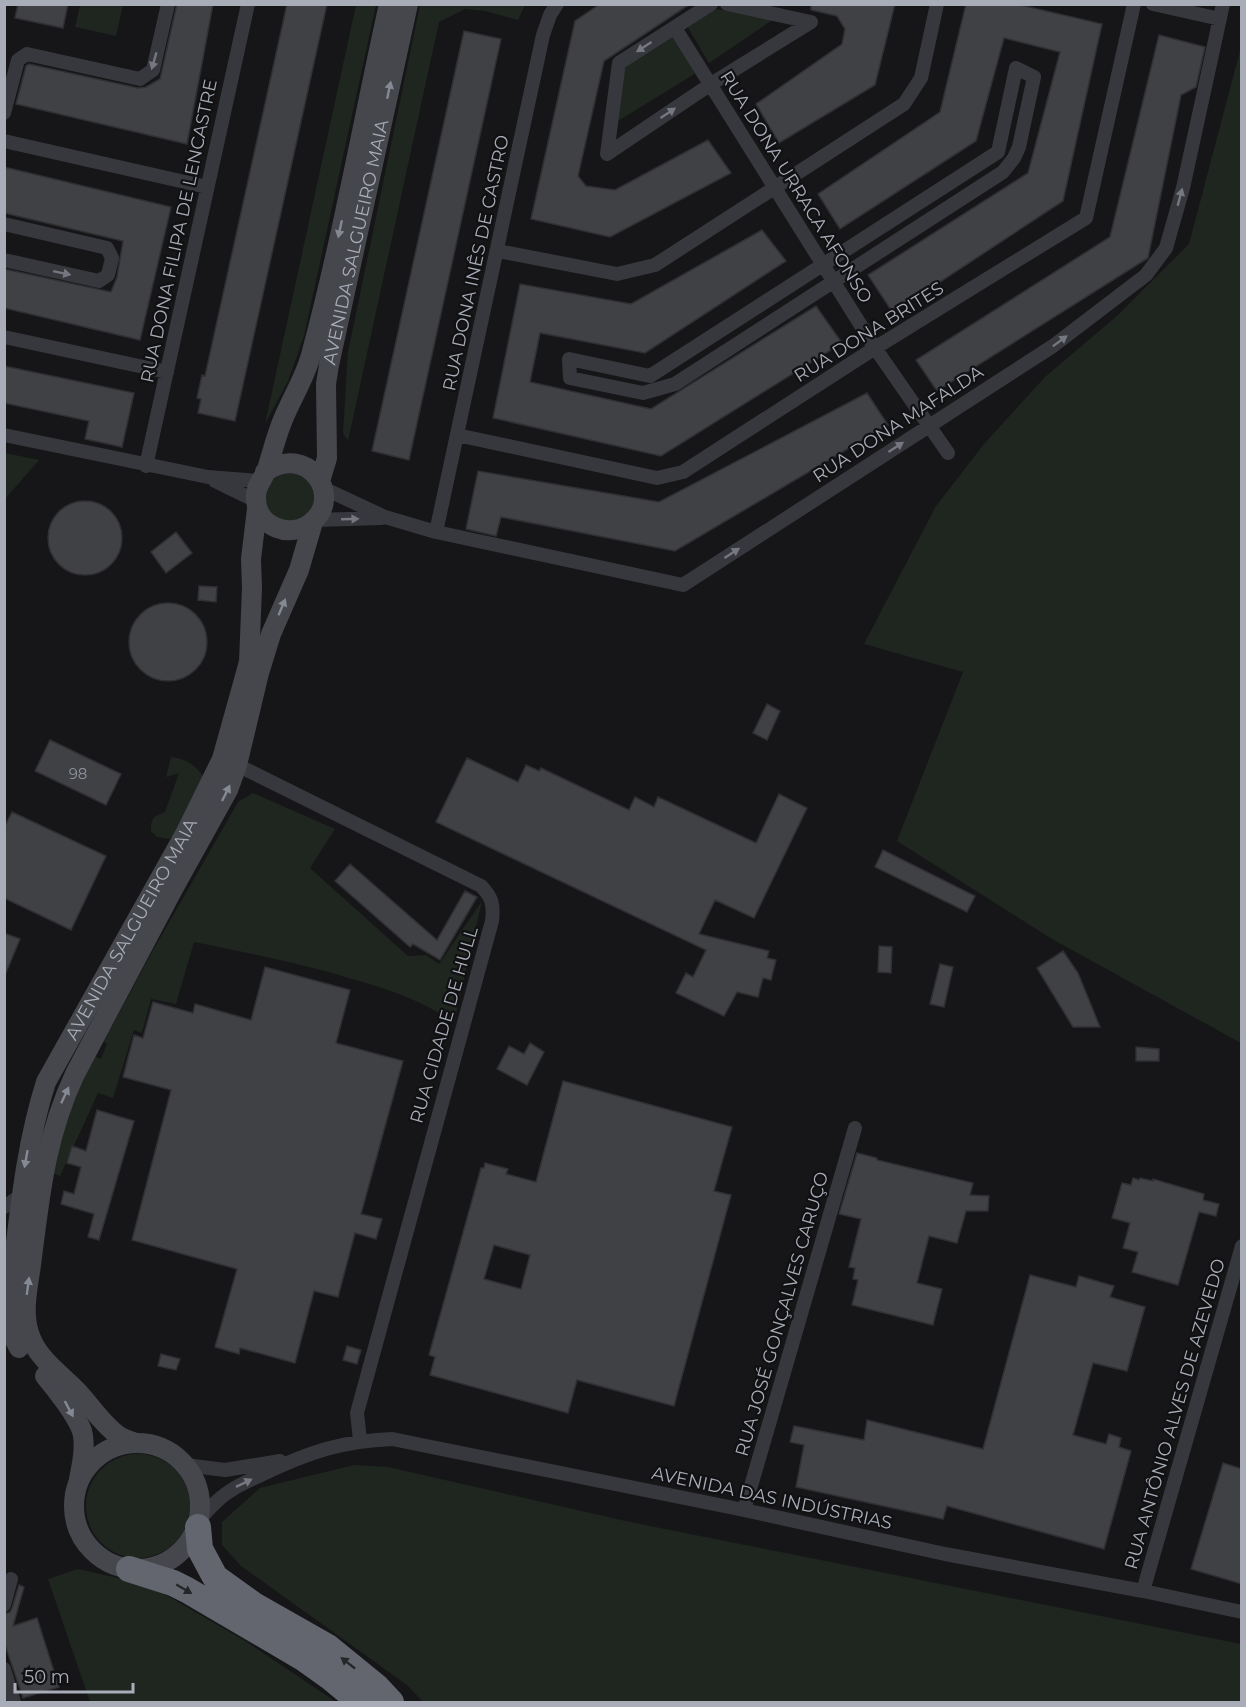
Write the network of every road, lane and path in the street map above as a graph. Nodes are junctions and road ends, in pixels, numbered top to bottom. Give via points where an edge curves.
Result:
1 (168, 4) edge
2 (248, 4) edge
3 (389, 4) edge
4 (408, 4) edge
5 (557, 4) edge
6 (711, 4) edge
7 (727, 4) edge
8 (937, 4) edge
9 (1134, 4) edge
10 (1153, 4) edge
11 (1223, 4) edge
12 (1220, 20) junction
13 (675, 27) junction
14 (711, 84) junction
15 (4, 113) edge
16 (4, 141) edge
17 (207, 187) junction
18 (774, 187) junction
19 (4, 224) edge
20 (498, 251) junction
21 (4, 260) edge
22 (823, 264) junction
23 (834, 282) junction
24 (4, 337) edge
25 (875, 348) junction
26 (166, 372) junction
27 (928, 426) junction
28 (4, 435) edge
29 (457, 435) junction
30 (948, 453) dead end
31 (146, 466) junction
32 (262, 476) junction
33 (208, 477) junction
34 (321, 485) junction
35 (256, 505) junction
36 (385, 518) junction
37 (314, 521) junction
38 (436, 532) junction
39 (237, 765) junction
40 (855, 1128) dead end
41 (23, 1194) junction
42 (4, 1207) edge
43 (1242, 1246) edge
44 (8, 1289) edge
45 (19, 1343) edge
46 (360, 1440) junction
47 (136, 1443) junction
48 (296, 1458) junction
49 (186, 1465) junction
50 (79, 1481) junction
51 (744, 1510) junction
52 (199, 1523) junction
53 (129, 1569) junction
54 (11, 1579) dead end
55 (1143, 1591) junction
56 (4, 1605) edge
57 (1242, 1612) edge
58 (4, 1669) edge
59 (14, 1702) edge
60 (360, 1702) edge
61 (391, 1702) edge

1 -> 15 street via 153,70 140,79 27,54 18,60
2 - 17 street, RUA DONA FILIPA DE LENCASTRE
3 -> 32 street, AVENIDA SALGUEIRO MAIA via 311,358
34 -> 4 street, AVENIDA SALGUEIRO MAIA via 327,458 329,365
5 - 20 street, RUA DONA INÊS DE CASTRO via 543,35
6 - 13 street
7 - 14 street via 811,22
8 - 18 street via 921,78 904,104
9 - 25 street, RUA DONA BRITES via 1086,218
10 - 12 street
11 - 12 street, RUA DONA MAFALDA
27 -> 12 street, RUA DONA MAFALDA via 1053,346 1146,275 1166,248
13 - 14 street, RUA DONA URRACA AFONSO
13 -> 14 street via 619,63 606,154
14 - 18 street, RUA DONA URRACA AFONSO
16 - 17 street
17 - 26 street, RUA DONA FILIPA DE LENCASTRE
18 - 20 street via 655,265 617,274
18 - 22 street, RUA DONA URRACA AFONSO
21 -> 19 street via 99,281 108,275 112,258 107,248
20 - 29 street, RUA DONA INÊS DE CASTRO
22 - 23 street, RUA DONA URRACA AFONSO
22 - 23 street via 650,376 569,359 570,378 643,393 675,384
22 - 23 street via 998,152 1016,68 1034,77 1019,147 1008,167
23 - 25 street, RUA DONA URRACA AFONSO
24 - 26 street
25 - 27 street, RUA DONA URRACA AFONSO
25 - 29 street, RUA DONA BRITES via 683,472 657,478
26 - 31 street, RUA DONA FILIPA DE LENCASTRE
27 - 30 street, RUA DONA URRACA AFONSO
38 -> 27 street, RUA DONA MAFALDA via 683,585
28 - 31 street
29 - 38 street, RUA DONA INÊS DE CASTRO
31 - 33 street
32 - 33 street
32 - 34 street via 274,466 295,463 314,473
32 - 35 street, AVENIDA SALGUEIRO MAIA via 256,490
33 - 35 street
34 - 36 street, RUA DONA MAFALDA
34 - 37 street, AVENIDA SALGUEIRO MAIA via 323,505
35 - 37 street via 268,524 286,531 305,528
35 -> 41 street, AVENIDA SALGUEIRO MAIA via 249,662 222,759 185,834 46,1082 33,1124
37 -> 36 street, RUA DONA MAFALDA
36 - 38 street, RUA DONA MAFALDA
39 -> 37 street, AVENIDA SALGUEIRO MAIA via 271,634
45 -> 39 street, AVENIDA SALGUEIRO MAIA via 26,1323 39,1198 61,1105 228,790
39 - 46 street, RUA CIDADE DE HULL via 481,886 493,902 492,921 362,1392 357,1413
40 - 51 street, RUA JOSÉ GONÇALVES CARUÇO
41 - 42 street
41 - 44 street, AVENIDA SALGUEIRO MAIA
43 - 55 street, RUA ANTÔNIO ALVES DE AZEVEDO
44 - 45 street, AVENIDA SALGUEIRO MAIA via 7,1315 11,1334
45 - 47 street via 47,1363 119,1436
45 -> 50 street via 63,1397 82,1431
46 - 48 street, AVENIDA DAS INDÚSTRIAS
46 - 51 street, AVENIDA DAS INDÚSTRIAS via 416,1443
47 - 49 street via 162,1448
47 - 50 street via 102,1454
48 - 49 street, AVENIDA DAS INDÚSTRIAS via 225,1470
52 -> 48 street, AVENIDA DAS INDÚSTRIAS via 216,1501 231,1490
49 - 52 street via 199,1491
50 - 53 street via 75,1520 86,1544 105,1561
51 - 55 street, AVENIDA DAS INDÚSTRIAS via 945,1554
52 - 53 street via 193,1538 176,1557 154,1568
61 -> 52 highway via 328,1647 254,1605 215,1577 200,1549
53 -> 60 highway via 187,1590 303,1658
54 - 56 street
55 - 57 street, AVENIDA DAS INDÚSTRIAS
58 - 59 street

